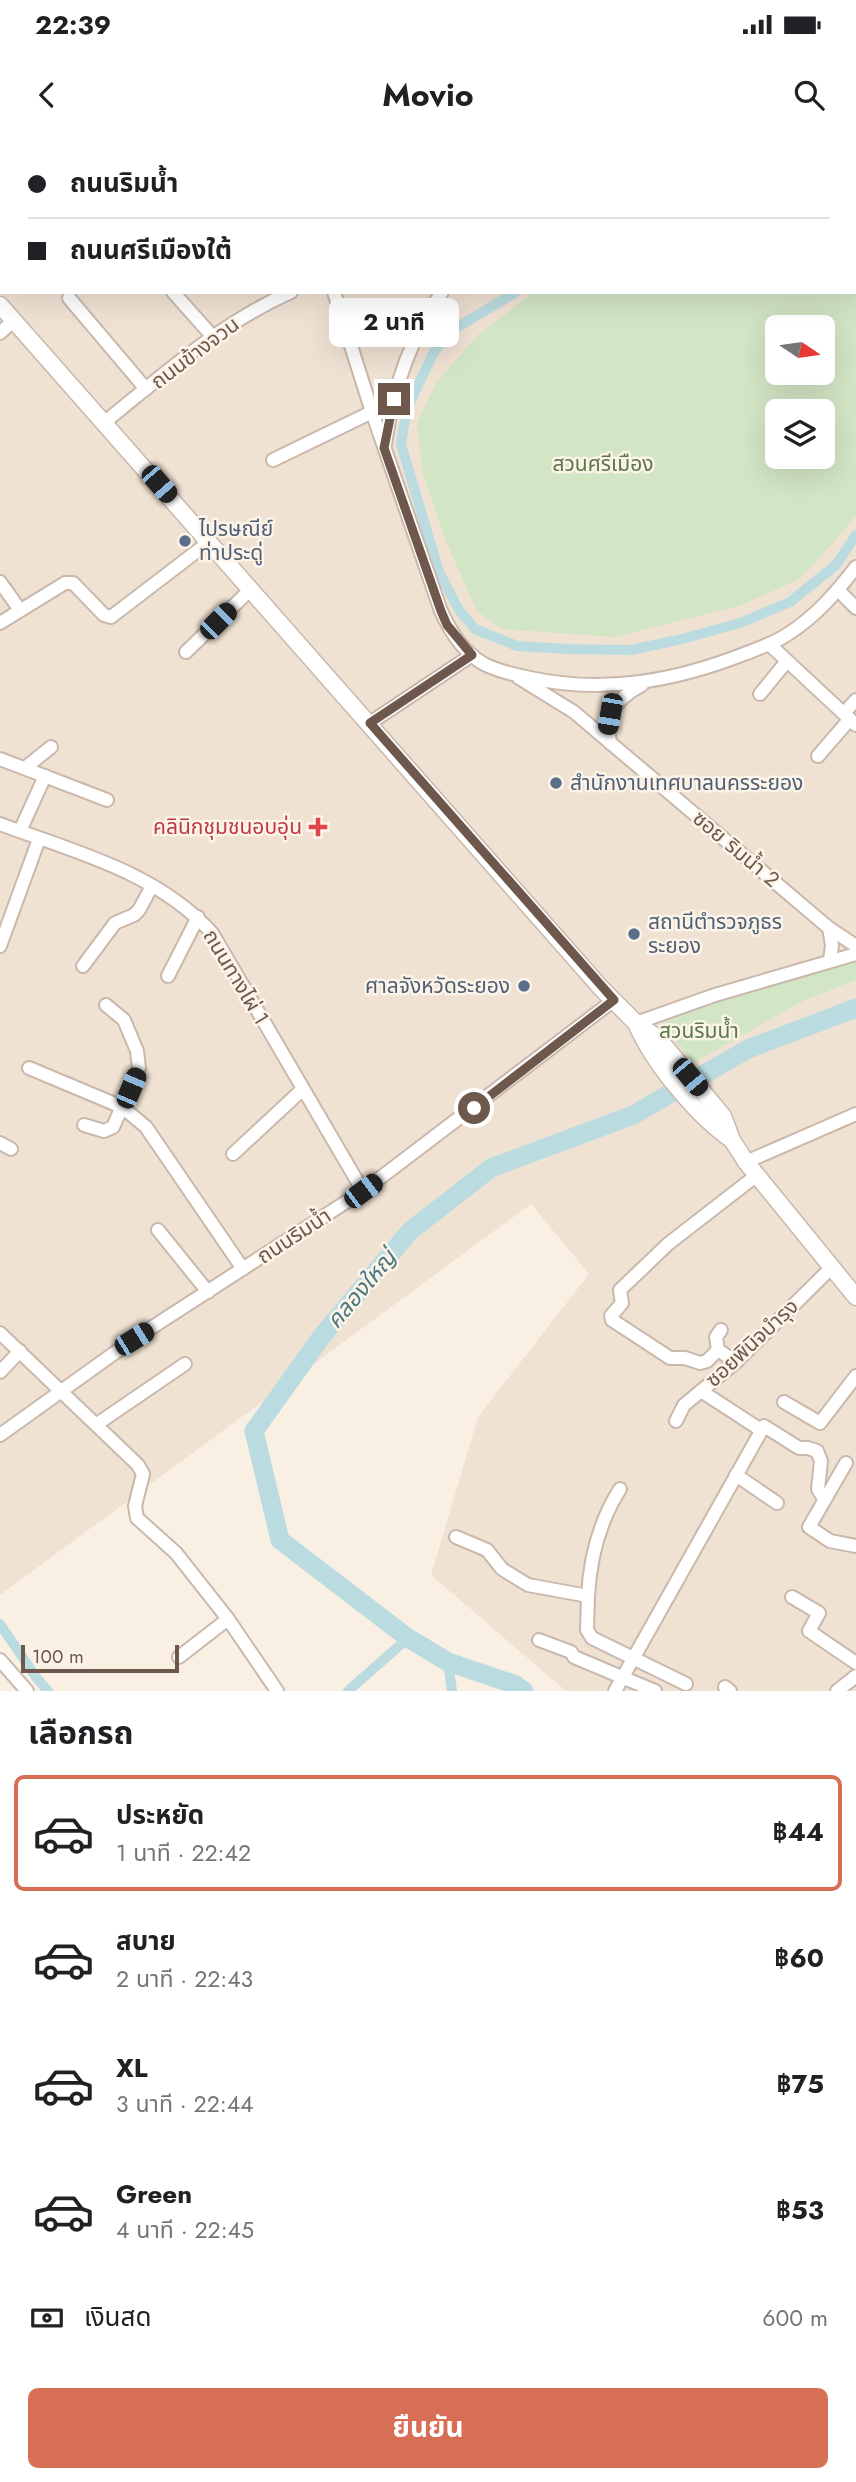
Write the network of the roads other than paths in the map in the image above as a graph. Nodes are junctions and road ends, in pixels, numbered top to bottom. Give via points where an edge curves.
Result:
1 (175, 294) edge
2 (287, 294) edge
3 (335, 294) edge
4 (441, 294) edge
5 (69, 298) dead end
6 (0, 305) edge
7 (13, 321) junction
8 (0, 333) edge
9 (213, 337) junction
10 (146, 389) junction
11 (372, 412) junction
12 (105, 422) junction
13 (384, 448) junction
14 (273, 460) dead end
15 (209, 541) junction
16 (856, 567) edge
17 (0, 582) edge
18 (251, 589) junction
19 (838, 590) junction
20 (856, 608) edge
21 (20, 610) junction
22 (0, 624) edge
23 (769, 644) junction
24 (186, 652) dead end
25 (472, 655) junction
26 (787, 661) junction
27 (513, 674) junction
28 (647, 683) junction
29 (578, 685) junction
30 (594, 685) junction
31 (760, 694) dead end
32 (856, 700) edge
33 (612, 710) junction
34 (574, 712) junction
35 (850, 719) edge
36 (370, 723) junction
37 (592, 726) junction
38 (610, 743) junction
39 (51, 747) dead end
40 (818, 756) dead end
41 (0, 759) edge
42 (25, 768) junction
43 (45, 776) junction
44 (107, 800) dead end
45 (0, 824) edge
46 (20, 831) junction
47 (39, 839) junction
48 (152, 886) junction
49 (198, 917) junction
50 (829, 928) junction
51 (0, 946) edge
52 (856, 946) edge
53 (856, 954) edge
54 (830, 961) junction
55 (83, 966) dead end
56 (168, 976) dead end
57 (614, 1000) junction
58 (106, 1005) dead end
59 (636, 1023) junction
60 (29, 1068) dead end
61 (303, 1089) junction
62 (122, 1107) junction
63 (856, 1114) edge
64 (84, 1125) dead end
65 (233, 1154) dead end
66 (752, 1169) junction
67 (363, 1191) junction
68 (158, 1230) dead end
69 (832, 1267) junction
70 (243, 1269) junction
71 (208, 1293) junction
72 (856, 1297) edge
73 (720, 1330) dead end
74 (0, 1333) edge
75 (718, 1350) junction
76 (20, 1351) junction
77 (736, 1362) junction
78 (185, 1364) dead end
79 (0, 1372) edge
80 (856, 1376) edge
81 (63, 1391) junction
82 (701, 1391) junction
83 (784, 1402) dead end
84 (676, 1421) dead end
85 (97, 1424) junction
86 (761, 1430) junction
87 (0, 1435) edge
88 (846, 1464) dead end
89 (736, 1475) junction
90 (620, 1489) dead end
91 (824, 1499) junction
92 (777, 1503) dead end
93 (456, 1537) dead end
94 (856, 1546) edge
95 (588, 1596) junction
96 (792, 1597) dead end
97 (228, 1619) junction
98 (540, 1640) dead end
99 (179, 1657) dead end
100 (634, 1657) junction
101 (0, 1660) edge
102 (856, 1663) edge
103 (856, 1676) edge
104 (622, 1678) junction
105 (686, 1684) dead end
106 (27, 1691) edge
107 (276, 1691) edge
108 (615, 1691) edge
109 (655, 1691) edge
110 (838, 1691) edge

1 - 9 street
2 - 9 street, ถนนข้างจวน
3 - 11 street
4 - 13 street via 407,354
5 - 10 street
6 - 7 street
7 - 8 street
7 - 12 street
9 - 10 street, ถนนข้างจวน
10 - 12 street, ถนนข้างจวน
11 - 13 street
11 - 14 street
12 - 15 street
13 - 25 street via 441,611
15 - 18 street
15 - 21 street via 111,617 73,583 65,583
16 - 19 street
17 - 21 street
18 - 24 street
18 - 36 street
19 - 20 street
19 - 23 street via 812,618
21 - 22 street
23 - 26 street
23 - 28 street
25 - 27 street
25 - 36 street
26 - 31 street
26 - 35 street
27 - 29 street
27 - 34 street, ซอย ริมน้ำ 2
28 - 30 street
28 - 33 street via 627,693
29 - 30 street
29 - 34 street
30 - 33 street via 608,695
32 - 35 street
33 - 37 street via 604,723
33 - 38 street
34 - 37 street, ซอย ริมน้ำ 2
35 - 40 street
36 - 57 street
37 - 38 street, ซอย ริมน้ำ 2
38 - 50 street, ซอย ริมน้ำ 2
39 - 42 street
41 - 42 street
42 - 43 street
43 - 44 street
43 - 46 street
45 - 46 street, ถนนทางไผ่ 1
46 - 47 street, ถนนทางไผ่ 1
47 - 48 street, ถนนทางไผ่ 1 via 124,870
47 - 51 street
48 - 49 street, ถนนทางไผ่ 1
48 - 55 street via 139,910 115,923
49 - 56 street
49 - 61 street, ถนนทางไผ่ 1 via 212,933
50 - 52 street, ซอย ริมน้ำ 2
50 - 54 street
53 - 54 street
54 - 59 street
57 - 59 street
57 - 67 street, ถนนริมน้ำ
58 - 62 street via 124,1020 137,1051 139,1068
59 - 66 street
60 - 62 street
61 - 65 street
61 - 67 street, ถนนทางไผ่ 1
62 - 64 street via 109,1130
62 - 70 street via 146,1127
63 - 66 street
66 - 69 street
66 - 75 street via 620,1290 621,1303 611,1317 670,1358 701,1363
67 - 70 street, ถนนริมน้ำ
68 - 71 street
69 - 72 street
69 - 77 street, ซอยพินิจบำรุง
70 - 71 street, ถนนริมน้ำ
71 - 81 street, ถนนริมน้ำ
73 - 75 street
74 - 76 street
75 - 77 street
76 - 79 street
76 - 81 street
77 - 82 street, ซอยพินิจบำรุง
78 - 85 street
80 - 83 street via 820,1423
81 - 85 street
81 - 87 street, ถนนริมน้ำ
82 - 84 street, ซอยพินิจบำรุง via 684,1405
82 - 86 street
85 - 97 street via 143,1474 135,1506 137,1518 176,1553
86 - 89 street
86 - 91 street via 764,1426 799,1448 817,1451 821,1461 818,1489
88 - 91 street
89 - 92 street
89 - 100 street
90 - 95 street via 598,1534
91 - 94 street via 809,1527 830,1541
93 - 95 street via 487,1550 502,1569 528,1585
95 - 100 street via 587,1630 592,1638
96 - 102 street via 819,1613 809,1631
97 - 99 street
97 - 107 street
98 - 104 street
100 - 104 street
100 - 105 street
101 - 106 street
103 - 110 street
104 - 108 street
104 - 109 street

